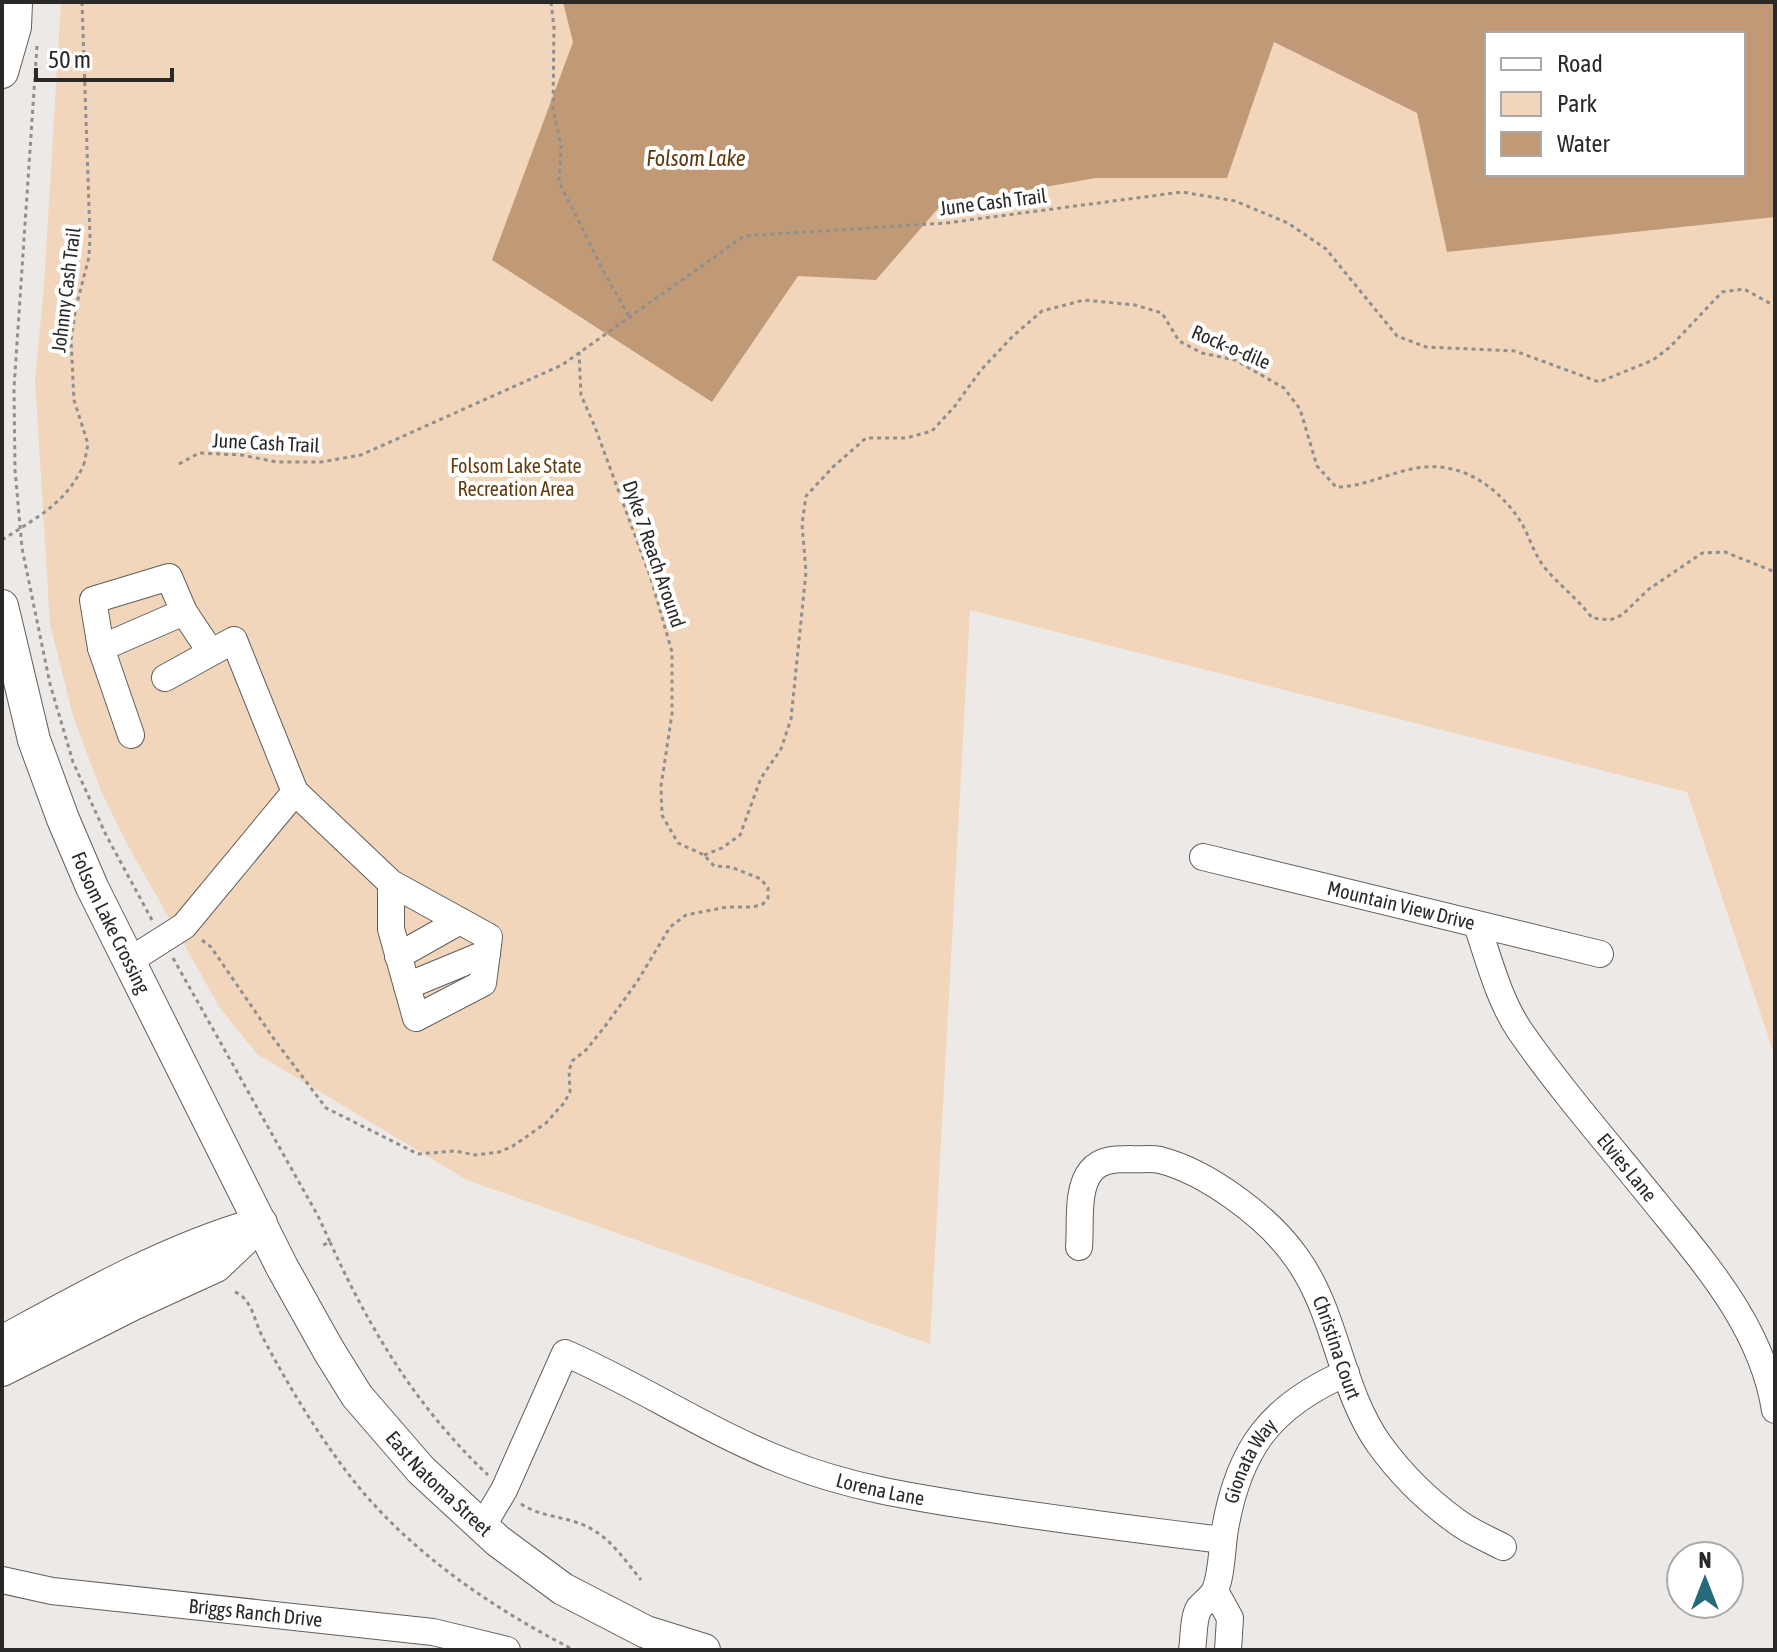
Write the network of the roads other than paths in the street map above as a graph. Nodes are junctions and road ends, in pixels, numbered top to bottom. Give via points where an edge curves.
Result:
1 (16, 2) edge
2 (2, 72) edge
3 (2, 606) edge
4 (184, 612) junction
5 (101, 648) junction
6 (210, 651) junction
7 (165, 678) dead end
8 (131, 735) dead end
9 (295, 792) junction
10 (1203, 857) dead end
11 (391, 883) junction
12 (460, 921) junction
13 (1477, 925) junction
14 (1600, 954) dead end
15 (398, 956) junction
16 (129, 961) junction
17 (261, 1223) junction
18 (1079, 1247) dead end
19 (2, 1342) edge
20 (2, 1370) edge
21 (1346, 1373) junction
22 (1775, 1410) edge
23 (482, 1527) junction
24 (1223, 1540) junction
25 (1503, 1547) dead end
26 (2, 1580) edge
27 (1215, 1591) junction
28 (507, 1650) edge
29 (704, 1650) edge
30 (1192, 1650) edge
31 (1228, 1650) edge

1 - 2 main road
3 - 16 main road, Folsom Lake Crossing via 34,740 69,833
4 - 5 street
4 - 5 street via 169,577 93,600
4 - 6 street
5 - 8 street
6 - 7 street
6 - 9 street via 234,640
9 - 11 street
9 - 16 street via 184,926
10 - 13 street, Mountain View Drive
11 - 12 street
11 - 15 street via 391,929
12 - 15 street
12 - 15 street via 489,937 487,953 407,986
13 - 14 street, Mountain View Drive
13 - 22 street, Elvies Lane via 1519,1029 1739,1312 1766,1369
16 - 17 main road, Folsom Lake Crossing
17 - 19 main road via 204,1240
17 - 20 main road via 216,1266
17 - 23 main road, East Natoma Street via 357,1396 421,1470
18 - 21 street, Christina Court via 1083,1185 1089,1173 1115,1159 1159,1160 1224,1191 1277,1233 1313,1284
21 - 24 street, Gionata Way via 1304,1394 1265,1428 1235,1482
21 - 25 street, Christina Court via 1378,1442 1399,1469 1457,1522
23 - 24 street, Lorena Lane via 565,1353 740,1442 838,1481 1046,1518
23 - 29 main road, East Natoma Street via 563,1589 646,1632
24 - 27 street, Gionata Way
26 - 28 street, Briggs Ranch Drive via 52,1591 433,1632
27 - 30 street, Gionata Way via 1197,1611
27 - 31 street via 1230,1618

